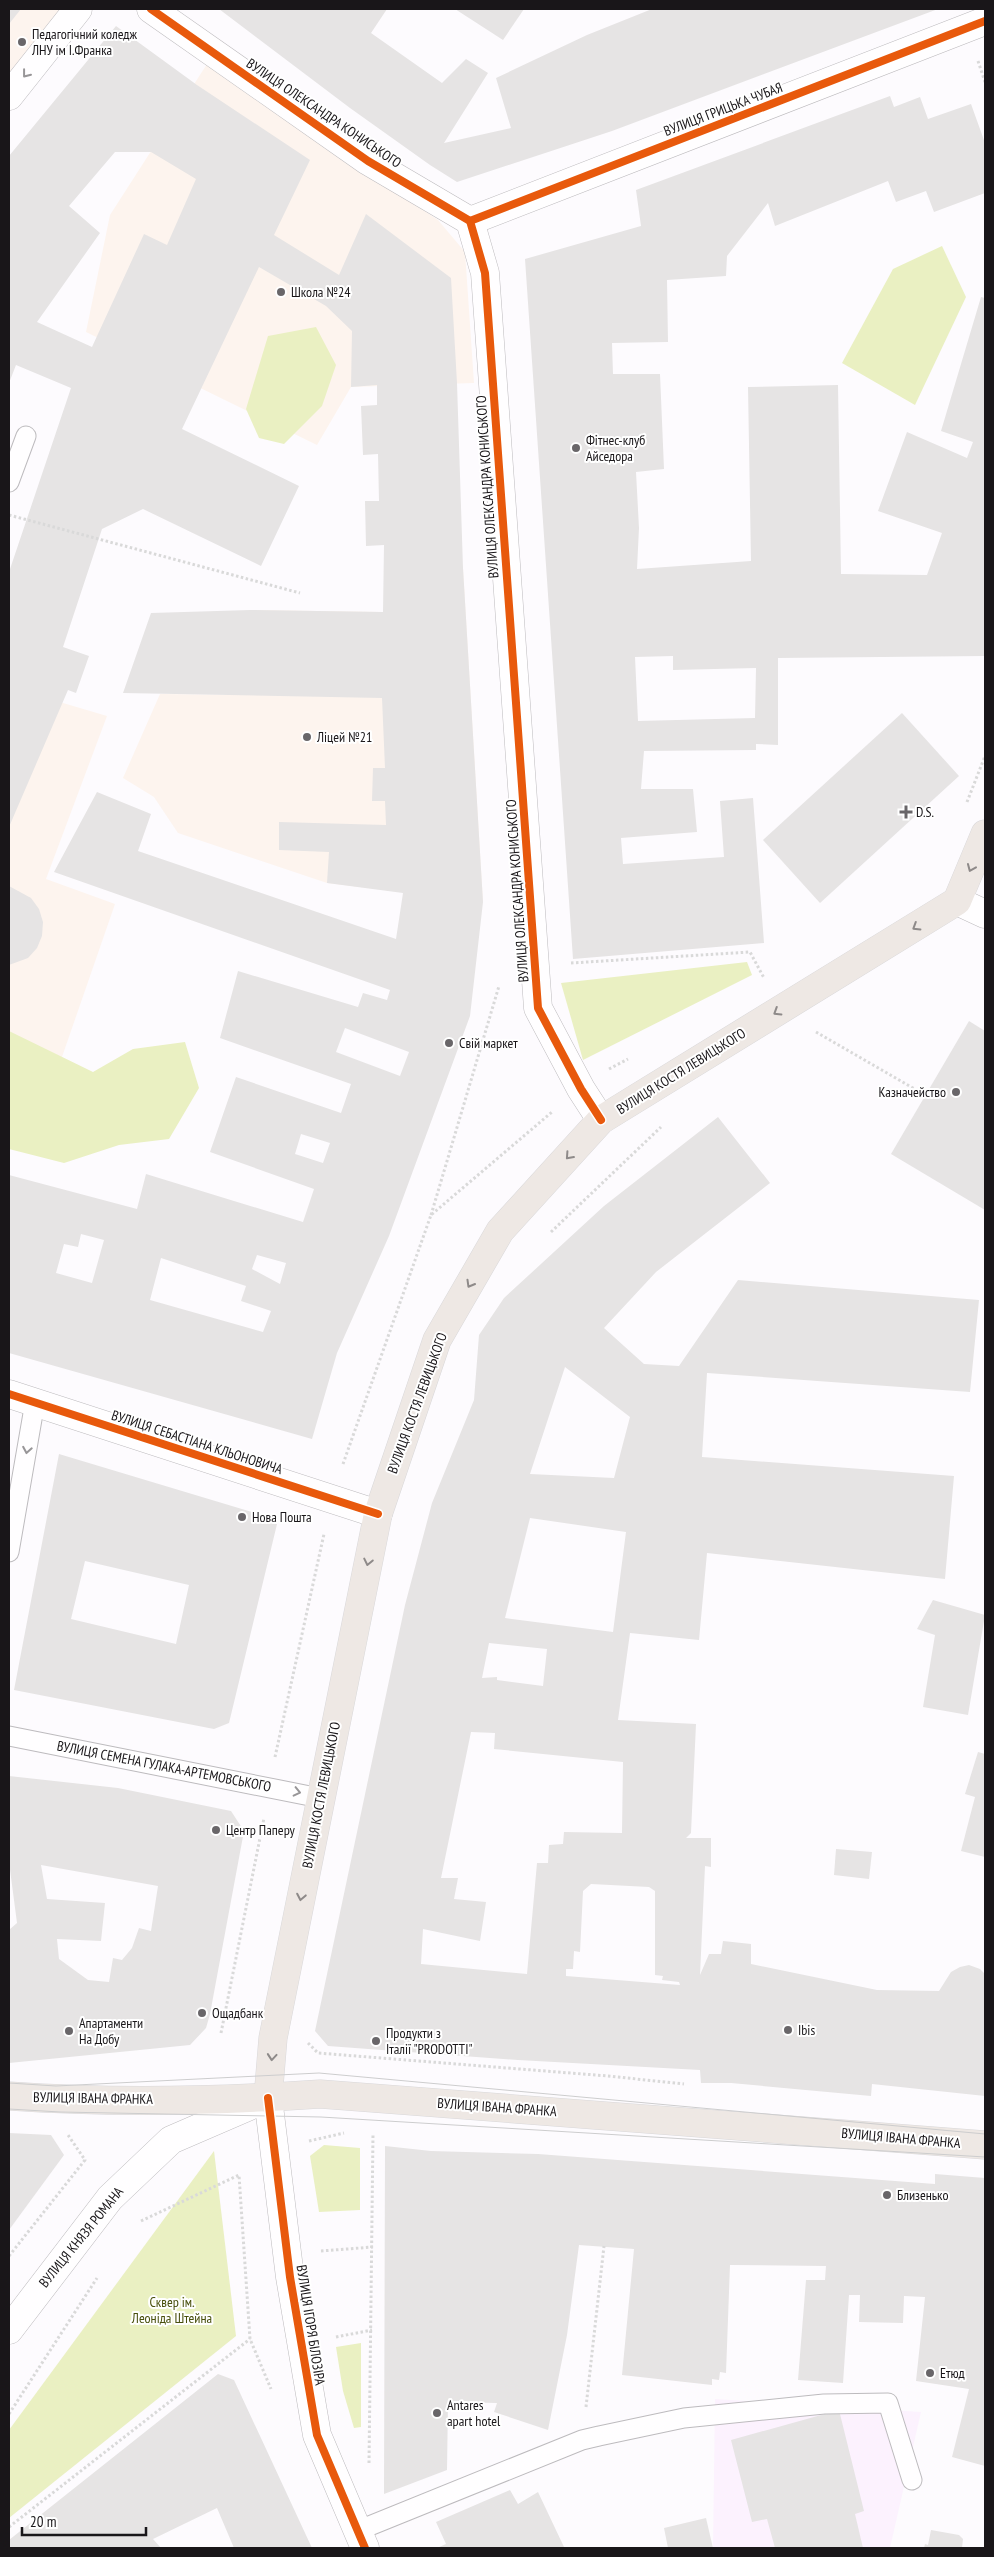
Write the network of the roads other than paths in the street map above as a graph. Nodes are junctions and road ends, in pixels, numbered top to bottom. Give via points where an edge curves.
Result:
1 (78, 9) edge
2 (151, 9) edge
3 (985, 21) edge
4 (9, 96) edge
5 (470, 221) junction
6 (26, 436) dead end
7 (9, 482) edge
8 (985, 834) edge
9 (957, 901) junction
10 (985, 914) edge
11 (602, 1120) junction
12 (9, 1394) edge
13 (34, 1402) junction
14 (378, 1514) junction
15 (9, 1552) edge
16 (9, 1736) edge
17 (320, 1798) junction
18 (9, 2096) edge
19 (268, 2098) junction
20 (985, 2145) edge
21 (9, 2330) edge
22 (912, 2480) dead end
23 (361, 2540) edge

1 -> 4 street
2 - 5 street, ВУЛИЦЯ ОЛЕКСАНДРА КОНИСЬКОГО via 368,161
3 - 5 street, ВУЛИЦЯ ГРИЦЬКА ЧУБАЯ
5 - 11 street, ВУЛИЦЯ ОЛЕКСАНДРА КОНИСЬКОГО via 485,273 538,1008 581,1089
6 - 7 lane
8 -> 9 main road
9 - 10 street
9 -> 11 main road, ВУЛИЦЯ КОСТЯ ЛЕВИЦЬКОГО
11 -> 14 main road, ВУЛИЦЯ КОСТЯ ЛЕВИЦЬКОГО via 500,1231 437,1340
12 - 13 street, ВУЛИЦЯ СЕБАСТІАНА КЛЬОНОВИЧА
13 - 14 street, ВУЛИЦЯ СЕБАСТІАНА КЛЬОНОВИЧА
13 -> 15 lane
14 -> 17 main road, ВУЛИЦЯ КОСТЯ ЛЕВИЦЬКОГО
16 -> 17 lane, ВУЛИЦЯ СЕМЕНА ГУЛАКА-АРТЕМОВСЬКОГО
17 -> 19 main road, ВУЛИЦЯ КОСТЯ ЛЕВИЦЬКОГО via 273,2038
18 - 19 main road, ВУЛИЦЯ ІВАНА ФРАНКА via 56,2099
19 - 20 main road, ВУЛИЦЯ ІВАНА ФРАНКА via 320,2094
19 - 21 street, ВУЛИЦЯ КНЯЗЯ РОМАНА via 170,2140 110,2198
19 - 23 street, ВУЛИЦЯ ІГОРЯ БІЛОЗІРА via 290,2277 317,2435
22 - 23 lane via 888,2404 824,2404 684,2418 582,2440

